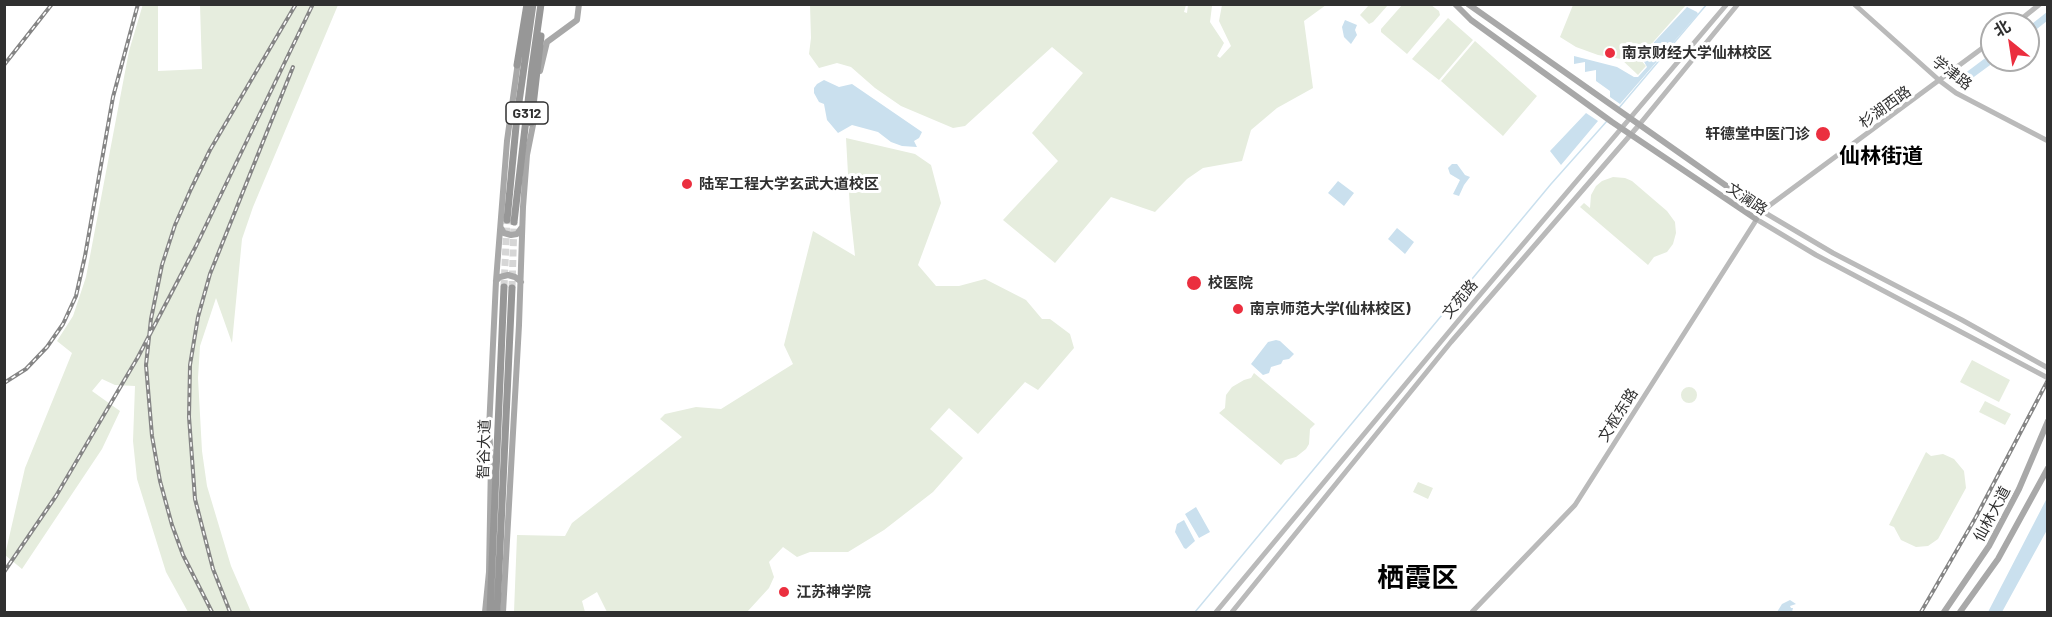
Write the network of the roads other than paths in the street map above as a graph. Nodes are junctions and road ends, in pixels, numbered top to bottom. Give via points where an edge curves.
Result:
1 (525, 4) edge
2 (533, 4) edge
3 (543, 4) edge
4 (579, 4) edge
5 (1455, 4) edge
6 (1468, 4) edge
7 (1727, 4) edge
8 (1738, 4) edge
9 (1854, 4) edge
10 (1980, 50) edge
11 (518, 65) joint
12 (1940, 81) junction
13 (1629, 118) junction
14 (1639, 124) junction
15 (1621, 128) junction
16 (1630, 134) junction
17 (2048, 141) edge
18 (526, 155) junction
19 (1762, 211) junction
20 (1755, 219) junction
21 (507, 222) junction
22 (523, 222) junction
23 (496, 281) junction
24 (521, 282) junction
25 (504, 287) tunnel mouth
26 (512, 288) tunnel mouth
27 (2048, 368) edge
28 (2048, 378) edge
29 (2048, 421) edge
30 (500, 461) junction
31 (2048, 468) edge
32 (1267, 552) junction
33 (1275, 559) junction
34 (1973, 571) junction
35 (1986, 578) junction
36 (485, 612) edge
37 (490, 612) edge
38 (497, 612) edge
39 (503, 612) edge
40 (1216, 612) edge
41 (1232, 612) edge
42 (1472, 612) edge
43 (1947, 612) edge
44 (1960, 612) edge

1 - 11 highway
2 - 21 highway, G312
3 - 18 highway
3 - 21 highway, G312
4 - 18 main road via 577,20 552,37 544,50
5 - 15 main road, 文澜路 via 1471,20
6 - 13 main road, 文澜路
7 - 13 main road, 文苑路
8 - 14 main road, 文苑路
9 - 12 main road, 学津路
10 - 12 main road, 杉湖西路
11 - 21 main road via 507,141
12 - 17 main road, 学津路 via 1966,99
12 - 19 main road, 杉湖西路
13 - 14 main road, 文澜路
13 - 15 main road, 文苑路
14 - 16 main road, 文苑路
14 - 19 main road, 文澜路
15 - 16 main road, 文澜路
15 - 32 main road, 文苑路
16 - 20 main road, 文澜路
16 - 33 main road, 文苑路 via 1451,342
18 - 22 main road
19 - 20 main road, 文枢东路
19 - 27 main road, 文澜路
20 - 28 main road, 文澜路
20 - 42 main road, 文枢东路 via 1575,505
21 - 22 main road via 504,233 513,235 521,231
21 - 23 main road
22 - 24 main road
23 - 24 main road via 508,275
23 - 36 main road
24 - 39 main road
25 - 30 highway, 智谷大道
26 - 30 highway, 智谷大道
29 - 34 main road, 仙林大道 via 2019,489
30 - 37 highway, 智谷大道
30 - 38 highway, 智谷大道
31 - 35 main road, 仙林大道
32 - 33 main road
32 - 40 main road, 文苑路
33 - 41 main road, 文苑路
34 - 35 main road
34 - 43 main road, 仙林大道
35 - 44 main road, 仙林大道

